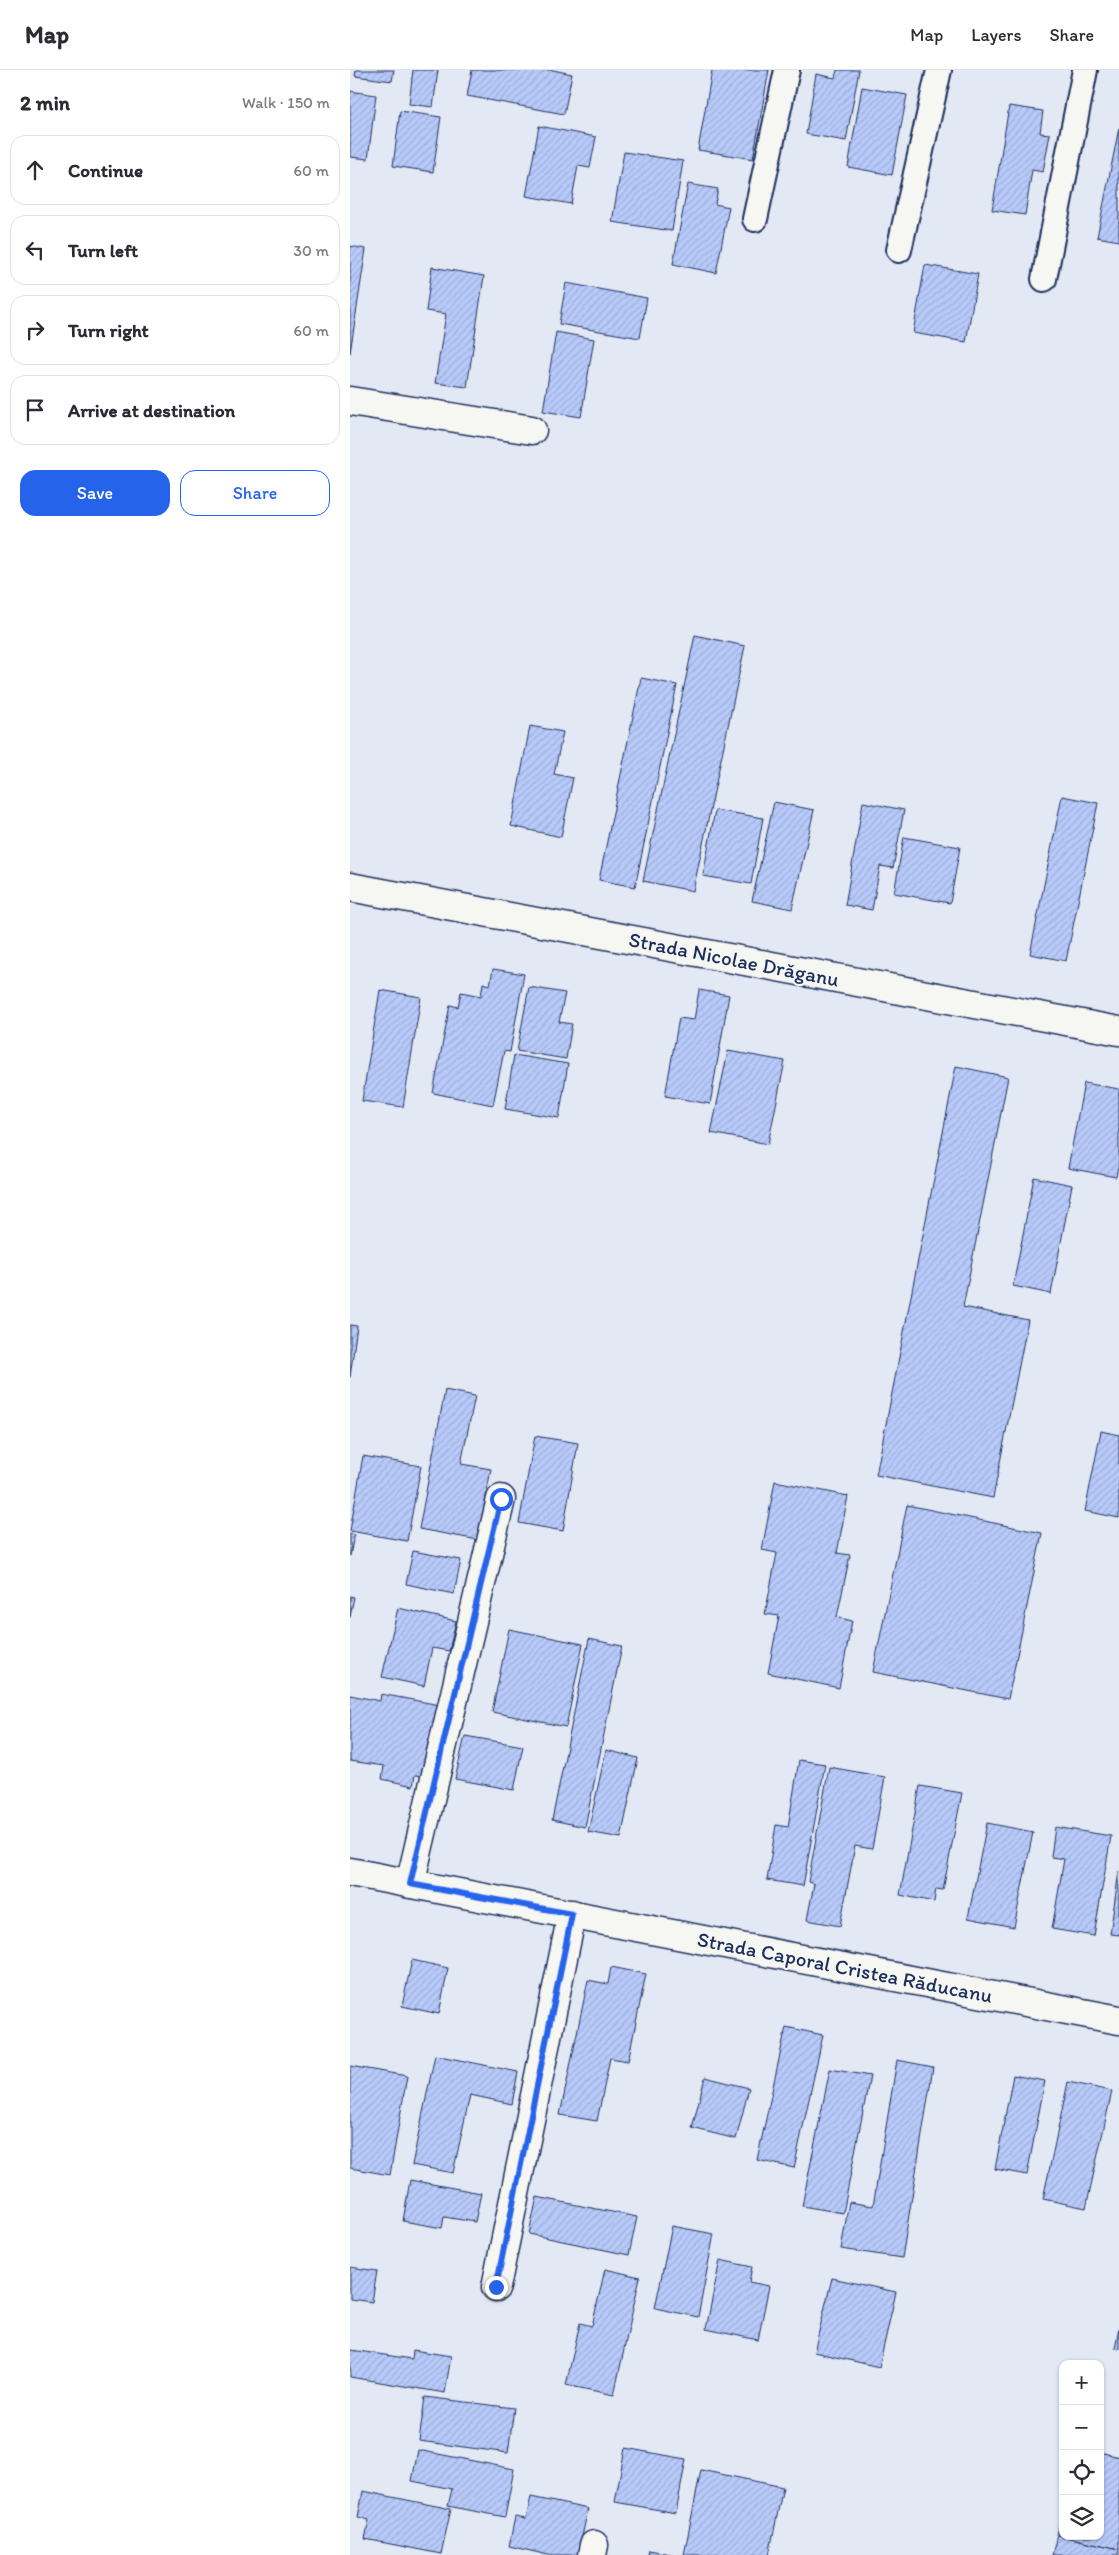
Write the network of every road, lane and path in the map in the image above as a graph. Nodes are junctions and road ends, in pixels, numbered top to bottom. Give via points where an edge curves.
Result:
1 (788, 70) edge
2 (939, 70) edge
3 (1085, 70) edge
4 (755, 220) dead end
5 (899, 250) dead end
6 (1044, 279) dead end
7 (350, 401) edge
8 (532, 430) dead end
9 (350, 887) edge
10 (1119, 1031) edge
11 (501, 1499) dead end
12 (350, 1872) edge
13 (410, 1884) junction
14 (572, 1914) junction
15 (1119, 2020) edge
16 (496, 2287) dead end

1 - 4 lane
2 - 5 lane
3 - 6 lane
7 - 8 street
9 - 10 street, Strada Nicolae Drăganu
11 - 13 street
12 - 13 street, Strada Caporal Cristea Răducanu
13 - 14 street, Strada Caporal Cristea Răducanu
14 - 15 street, Strada Caporal Cristea Răducanu
14 - 16 street

